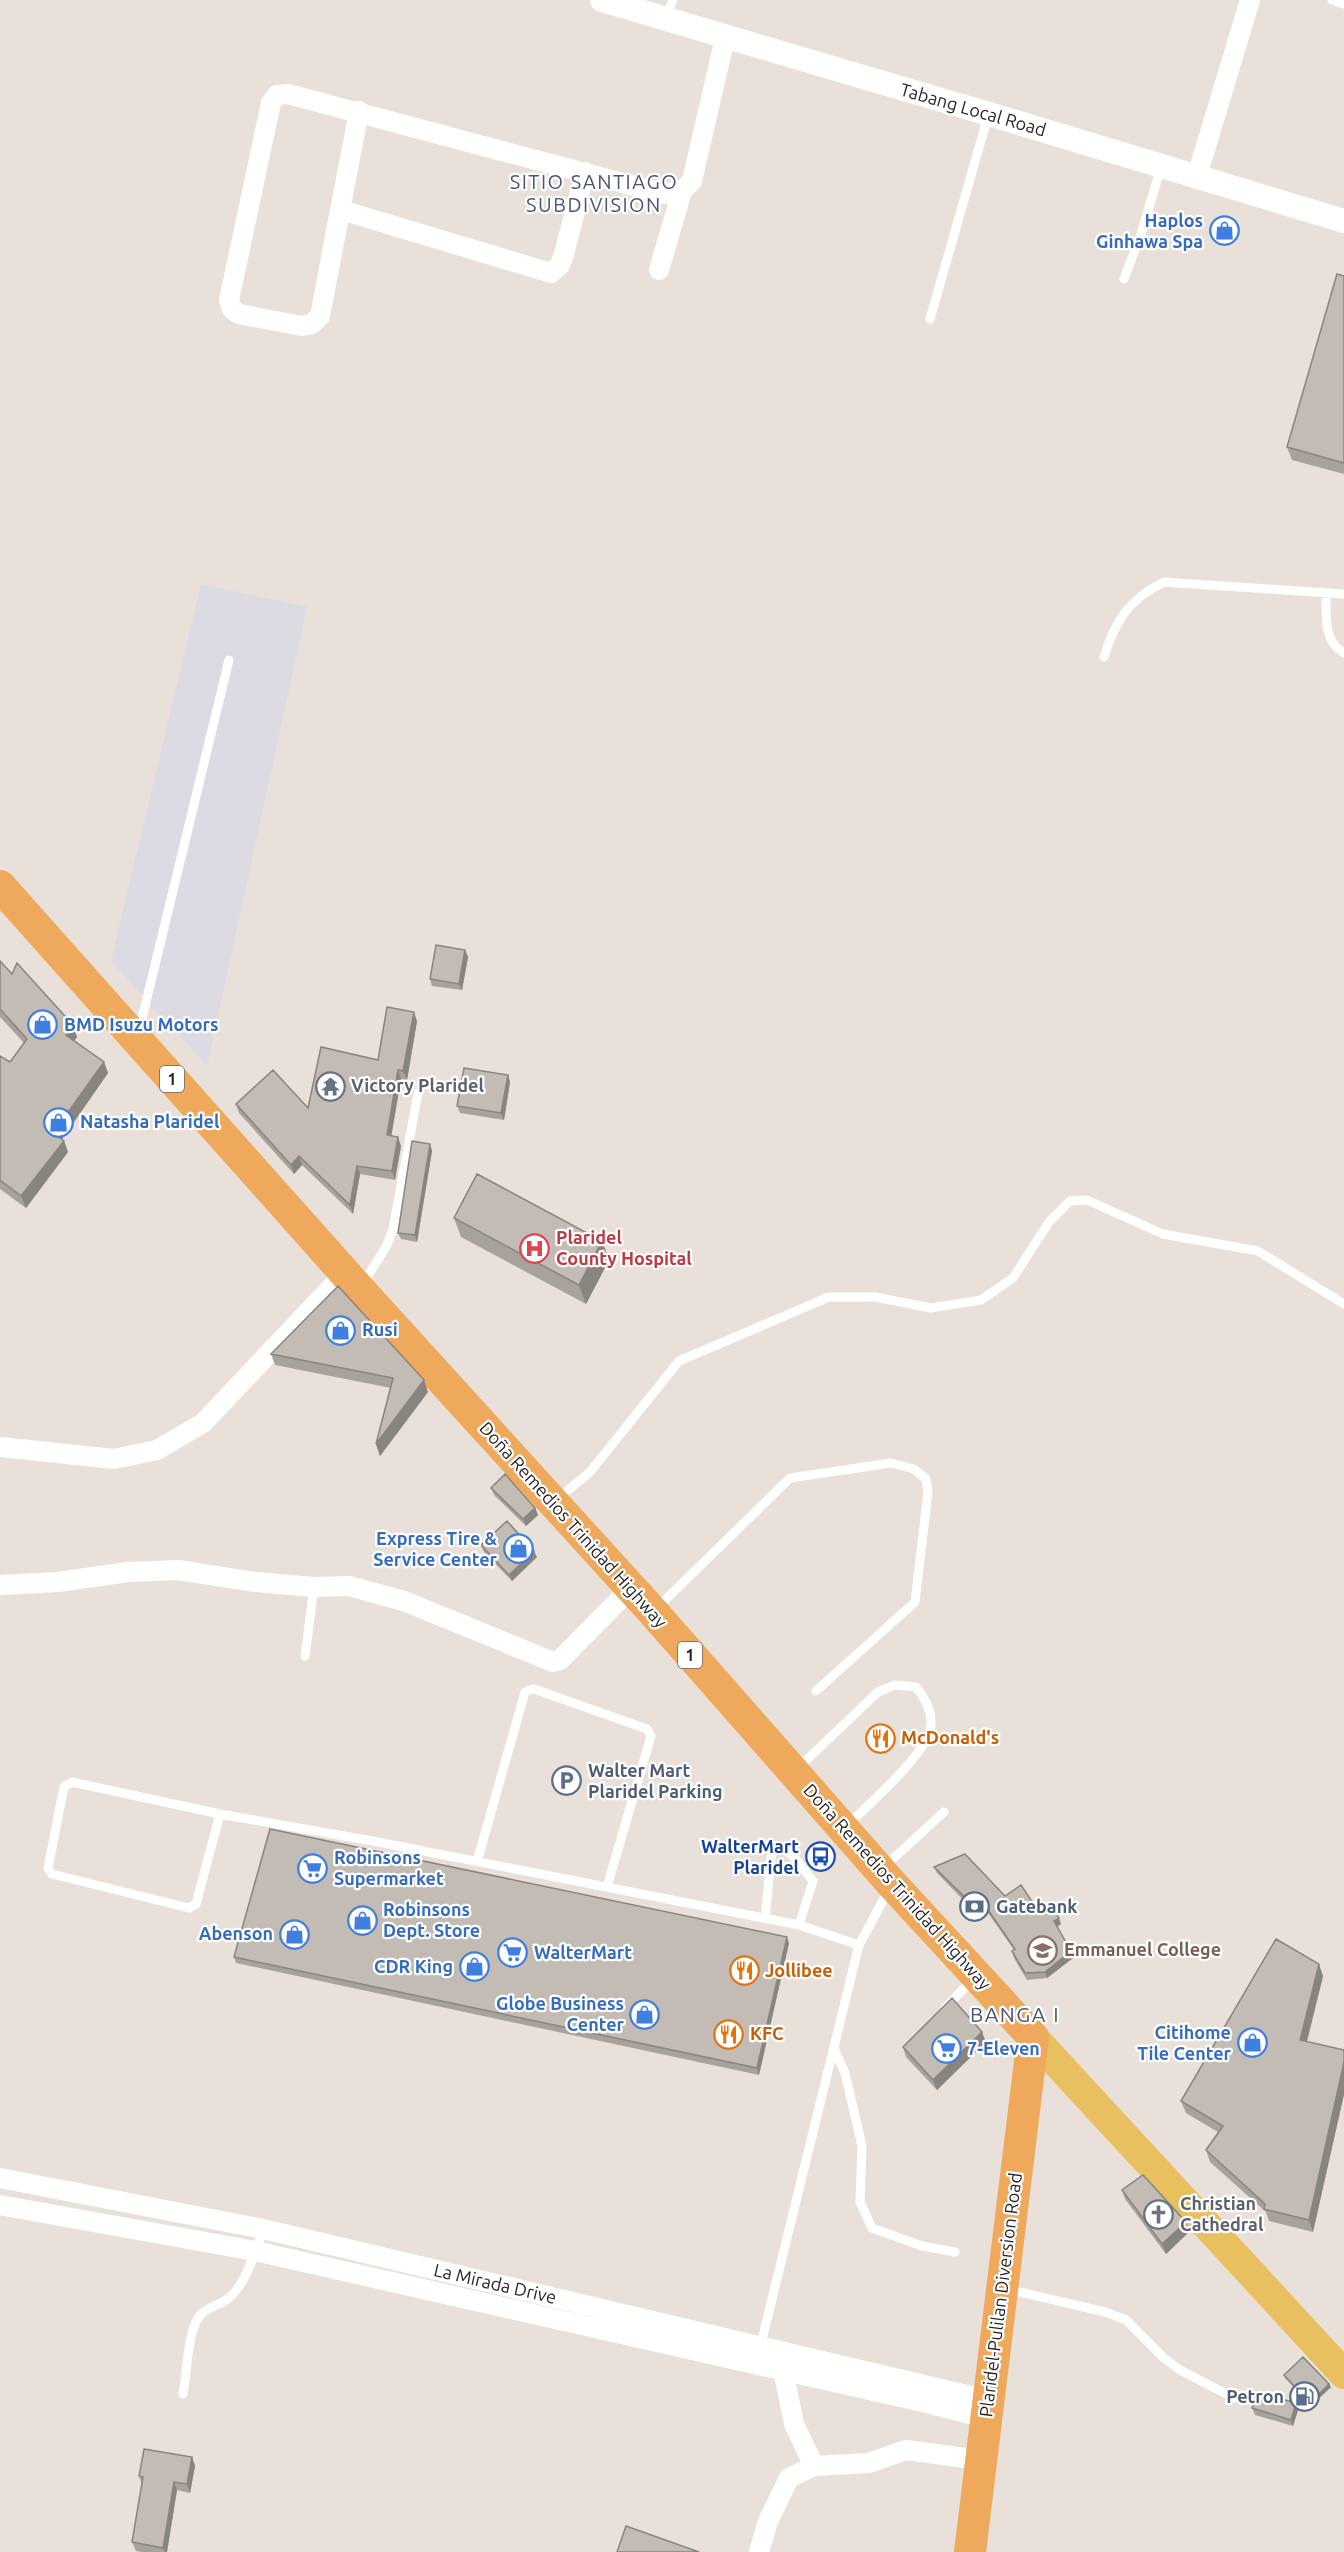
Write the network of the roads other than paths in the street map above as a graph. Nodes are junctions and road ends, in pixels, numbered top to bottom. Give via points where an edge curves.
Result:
1 (602, 0) edge
2 (1250, 0) edge
3 (1332, 0) edge
4 (1344, 4) edge
5 (669, 9) edge
6 (725, 38) junction
7 (359, 111) junction
8 (989, 113) junction
9 (1162, 164) junction
10 (585, 172) junction
11 (1197, 176) junction
12 (682, 191) junction
13 (341, 210) junction
14 (1344, 221) edge
15 (659, 270) dead end
16 (1124, 279) dead end
17 (930, 319) dead end
18 (1326, 593) junction
19 (1344, 594) edge
20 (1344, 653) edge
21 (1104, 657) dead end
22 (229, 660) dead end
23 (0, 886) edge
24 (137, 1039) junction
25 (418, 1092) dead end
26 (352, 1281) junction
27 (1344, 1304) edge
28 (0, 1447) edge
29 (552, 1503) junction
30 (0, 1585) edge
31 (314, 1587) junction
32 (630, 1589) junction
33 (653, 1612) junction
34 (305, 1656) dead end
35 (816, 1691) dead end
36 (793, 1772) junction
37 (944, 1812) dead end
38 (220, 1815) junction
39 (845, 1829) junction
40 (477, 1862) junction
41 (886, 1877) junction
42 (607, 1887) junction
43 (765, 1919) junction
44 (798, 1925) junction
45 (859, 1945) junction
46 (977, 1976) junction
47 (938, 2015) edge
48 (1033, 2037) junction
49 (834, 2048) junction
50 (0, 2178) edge
51 (27, 2183) junction
52 (0, 2205) edge
53 (23, 2209) junction
54 (263, 2229) junction
55 (255, 2251) junction
56 (955, 2252) dead end
57 (1001, 2287) junction
58 (759, 2356) junction
59 (783, 2370) junction
60 (1344, 2373) edge
61 (183, 2394) dead end
62 (929, 2395) junction
63 (1234, 2398) dead end
64 (987, 2409) junction
65 (980, 2460) junction
66 (814, 2466) junction
67 (759, 2552) edge
68 (970, 2552) edge

1 - 5 street, Tabang Local Road
2 - 11 street
3 - 4 lane
5 - 6 street, Tabang Local Road
6 - 8 street, Tabang Local Road
6 - 12 street via 698,160 692,181
7 - 10 street
7 - 13 street
7 - 13 street via 288,94 277,95 271,103 229,300 232,309 239,314 302,326 312,324 320,316
8 - 9 street, Tabang Local Road
8 - 17 lane
9 - 11 street, Tabang Local Road
9 - 16 lane
10 - 12 street via 664,194
10 - 13 street via 564,254 551,273
11 - 14 street, Tabang Local Road
12 - 15 street
18 - 19 lane
18 - 20 lane via 1327,633
18 - 21 lane via 1164,582 1129,605
22 - 24 lane
23 - 24 highway, Doña Remedios Trinidad Highway / 1
24 - 26 highway, Doña Remedios Trinidad Highway / 1
25 - 26 lane via 393,1229 387,1245
26 - 28 street via 203,1423 157,1450 114,1459
26 - 29 highway, Doña Remedios Trinidad Highway / 1
27 - 29 lane via 1258,1251 1163,1233 1087,1200 1070,1201 1049,1222 1013,1278 981,1300 931,1308 875,1297 829,1297 679,1361 590,1472
29 - 32 highway, Doña Remedios Trinidad Highway / 1
30 - 31 street via 178,1570
31 - 32 street via 349,1586 404,1600 553,1662 560,1660
31 - 34 lane
32 - 33 highway, Doña Remedios Trinidad Highway / 1
33 - 35 lane via 790,1478 891,1463 914,1469 926,1479 928,1492 915,1602
33 - 36 highway, Doña Remedios Trinidad Highway / 1
36 - 39 highway, Doña Remedios Trinidad Highway / 1
36 - 39 lane via 878,1692 895,1685 916,1687 925,1697 931,1728 922,1748
37 - 41 lane
38 - 38 lane via 72,1782 64,1787 48,1868 52,1874 189,1908 196,1904
38 - 40 lane
39 - 41 highway, Doña Remedios Trinidad Highway / 1
40 - 42 lane
40 - 42 lane via 525,1692 534,1689 647,1729 651,1736
41 - 45 lane
41 - 46 highway, Doña Remedios Trinidad Highway / 1
42 - 43 lane
43 - 44 lane
43 - 44 lane via 771,1858 774,1848 780,1848 813,1881
44 - 45 lane
45 - 49 lane
46 - 47 lane
46 - 48 highway, Doña Remedios Trinidad Highway / 1
48 - 57 highway, Plaridel-Pulilan Diversion Road
48 - 60 main road, Doña Remedios Trinidad Highway / 1
49 - 56 lane via 845,2073 862,2146 860,2202 872,2228 922,2246
49 - 58 lane
50 - 51 street, La Mirada Drive
51 - 53 street
51 - 54 street, La Mirada Drive
52 - 53 street, La Mirada Drive
53 - 55 street, La Mirada Drive
54 - 55 lane
54 - 58 street, La Mirada Drive
55 - 58 street, La Mirada Drive
55 - 61 lane via 233,2294 219,2305 203,2310 196,2321
57 - 63 lane via 1126,2320 1180,2370
57 - 64 highway, Plaridel-Pulilan Diversion Road
58 - 59 street, La Mirada Drive
58 - 62 street, La Mirada Drive
59 - 62 street, La Mirada Drive
59 - 66 street via 794,2424
62 - 64 street, La Mirada Drive
64 - 65 highway, Plaridel-Pulilan Diversion Road
65 - 66 street via 906,2450 869,2463
65 - 68 highway, Plaridel-Pulilan Diversion Road
66 - 67 street via 789,2478 768,2521

